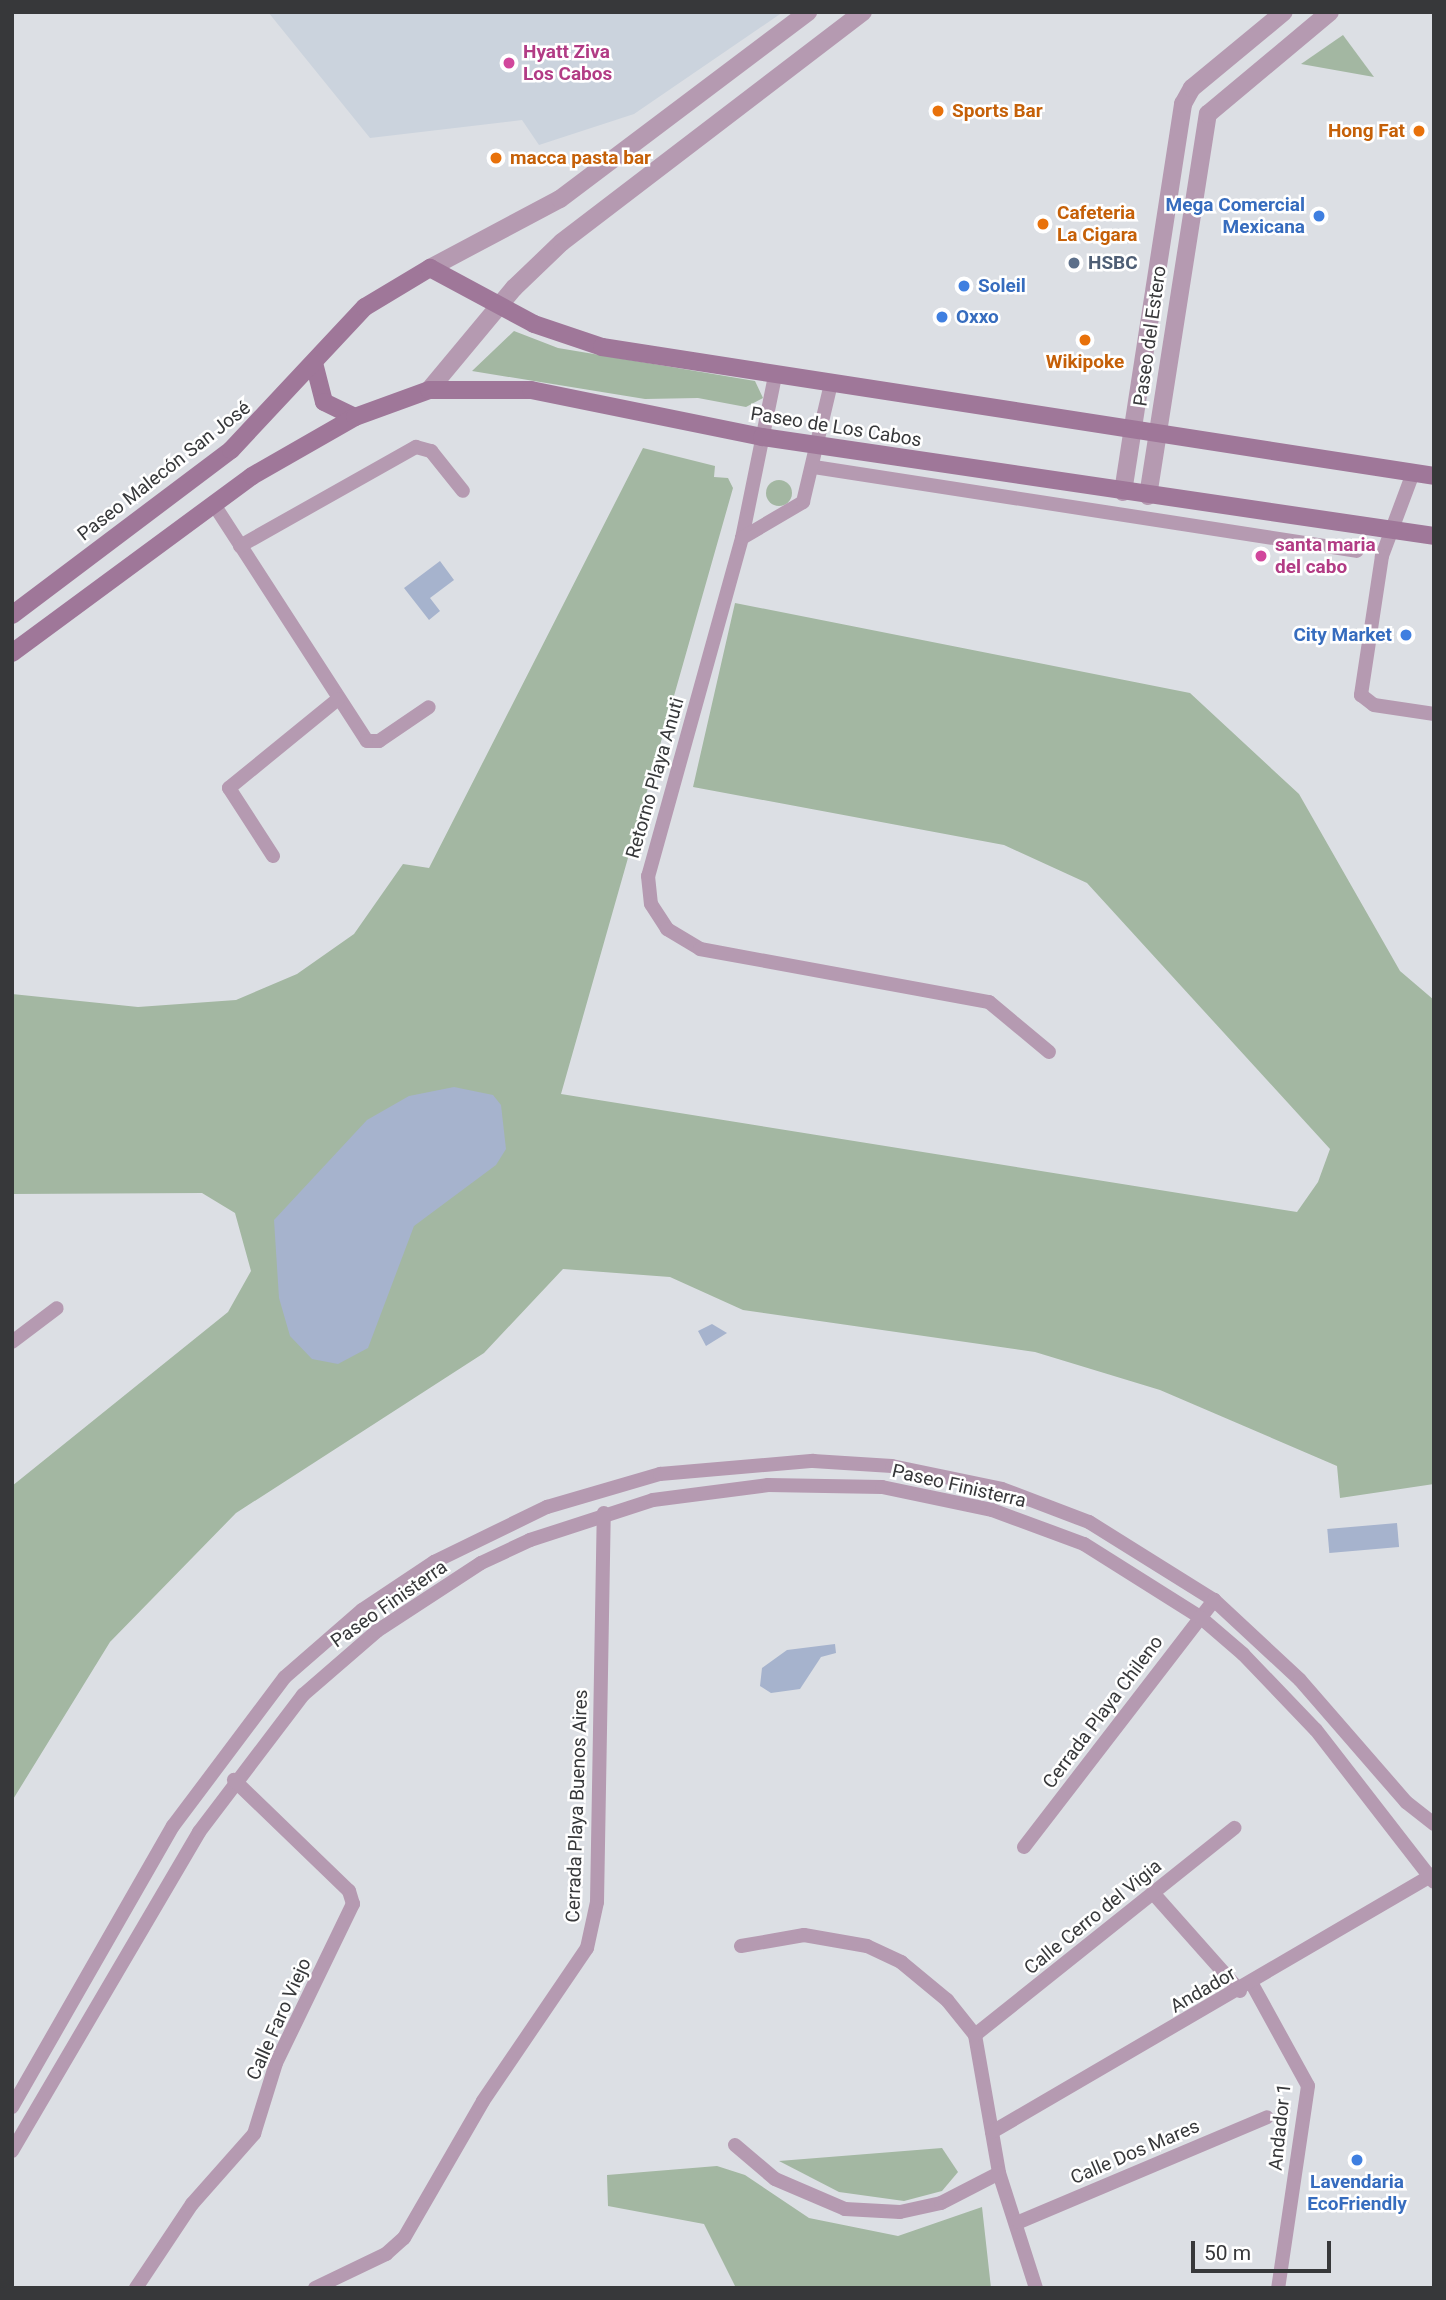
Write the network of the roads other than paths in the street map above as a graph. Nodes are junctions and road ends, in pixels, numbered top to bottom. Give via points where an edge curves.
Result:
1 (808, 12) edge
2 (863, 12) edge
3 (1284, 12) edge
4 (1328, 13) edge
5 (1164, 222) junction
6 (1186, 226) junction
7 (430, 268) junction
8 (499, 306) junction
9 (314, 363) junction
10 (775, 376) junction
11 (831, 384) junction
12 (429, 390) junction
13 (355, 417) junction
14 (1134, 428) junction
15 (1158, 432) junction
16 (762, 437) junction
17 (818, 446) junction
18 (814, 467) junction
19 (1413, 473) junction
20 (1434, 476) edge
21 (463, 491) dead end
22 (1123, 492) junction
23 (1148, 496) junction
24 (213, 503) junction
25 (1397, 530) junction
26 (1434, 536) edge
27 (742, 538) junction
28 (240, 546) junction
29 (1357, 551) dead end
30 (12, 615) edge
31 (12, 653) edge
32 (338, 699) junction
33 (429, 707) dead end
34 (1434, 714) edge
35 (273, 856) dead end
36 (1049, 1052) dead end
37 (57, 1308) dead end
38 (12, 1342) edge
39 (604, 1513) junction
40 (1129, 1542) junction
41 (1119, 1562) junction
42 (1214, 1600) junction
43 (1200, 1617) junction
44 (285, 1677) junction
45 (303, 1695) junction
46 (234, 1780) junction
47 (1434, 1824) edge
48 (1234, 1828) dead end
49 (1024, 1847) dead end
50 (1433, 1878) edge
51 (1153, 1893) junction
52 (741, 1945) dead end
53 (1246, 1988) junction
54 (975, 2035) junction
55 (12, 2107) edge
56 (1267, 2117) dead end
57 (992, 2132) junction
58 (735, 2146) dead end
59 (12, 2151) edge
60 (999, 2173) junction
61 (1019, 2222) junction
62 (136, 2288) edge
63 (314, 2288) edge
64 (1036, 2288) edge
65 (1279, 2288) edge

1 - 7 street, Paseo Malecón San José via 560,199
2 - 8 street via 562,242
3 - 5 street, Paseo del Estero via 1187,95
4 - 6 street, Paseo del Estero via 1208,114
5 - 6 street
5 - 14 street, Paseo del Estero
6 - 15 street, Paseo del Estero
7 - 8 main road
7 - 9 main road, Paseo Malecón San José via 365,307
8 - 10 main road via 602,347
8 - 12 street
9 - 13 main road via 324,402
9 - 30 main road, Paseo Malecón San José via 231,450
10 - 11 main road
10 - 16 street, Retorno Playa Anuti
11 - 14 main road
11 - 17 street
12 - 13 main road, Paseo de Los Cabos
12 - 16 main road, Paseo de Los Cabos via 531,390
13 - 24 main road, Paseo de Los Cabos
14 - 15 main road
14 - 22 street, Paseo del Estero
15 - 19 main road
15 - 23 street, Paseo del Estero
16 - 17 main road, Paseo de Los Cabos
16 - 27 street, Retorno Playa Anuti
17 - 18 street
17 - 22 main road, Paseo de Los Cabos
18 - 27 street via 803,502
18 - 29 street
19 - 20 main road
19 - 25 street
21 - 28 street via 431,451 416,447
22 - 23 main road, Paseo de Los Cabos
23 - 25 main road, Paseo de Los Cabos
24 - 28 street
24 - 31 main road
25 - 26 main road, Paseo de Los Cabos
25 - 34 street via 1382,556 1362,695 1374,705
27 - 36 street, Retorno Playa Anuti via 648,876 657,916 700,949 966,993 1005,1012
28 - 32 street
32 - 33 street via 371,742
32 - 35 street via 229,788
37 - 38 street
39 - 41 street, Paseo Finisterra via 732,1489 882,1487 992,1510
39 - 45 street, Paseo Finisterra via 481,1563 377,1631
39 - 63 street, Cerrada Playa Buenos Aires via 597,1902 587,1948 490,2089 404,2238 386,2254
40 - 41 street
40 - 42 street, Paseo Finisterra
40 - 44 street, Paseo Finisterra via 1041,1502 892,1466 813,1461 660,1474 547,1507 455,1551 362,1610
41 - 43 street, Paseo Finisterra
42 - 43 street, Cerrada Playa Chileno
42 - 47 street, Paseo Finisterra via 1300,1680 1406,1802
43 - 49 street, Cerrada Playa Chileno
43 - 50 street, Paseo Finisterra via 1308,1721
44 - 45 street
44 - 55 street, Paseo Finisterra via 173,1826
45 - 46 street, Paseo Finisterra
46 - 59 street, Paseo Finisterra
46 - 62 street, Calle Faro Viejo via 349,1891 353,1904 276,2063 254,2134 192,2204
48 - 51 street, Calle Cerro del Vigia
50 - 53 street, Andador
51 - 53 street, Andador 1
51 - 54 street, Calle Cerro del Vigia
52 - 54 street via 804,1935 867,1946 929,1982
53 - 57 street, Andador
53 - 65 street, Andador 1 via 1308,2086
54 - 57 street
56 - 61 street, Calle Dos Mares
57 - 60 street
58 - 60 street via 775,2179 845,2210 900,2211 942,2203
60 - 61 street
61 - 64 street

